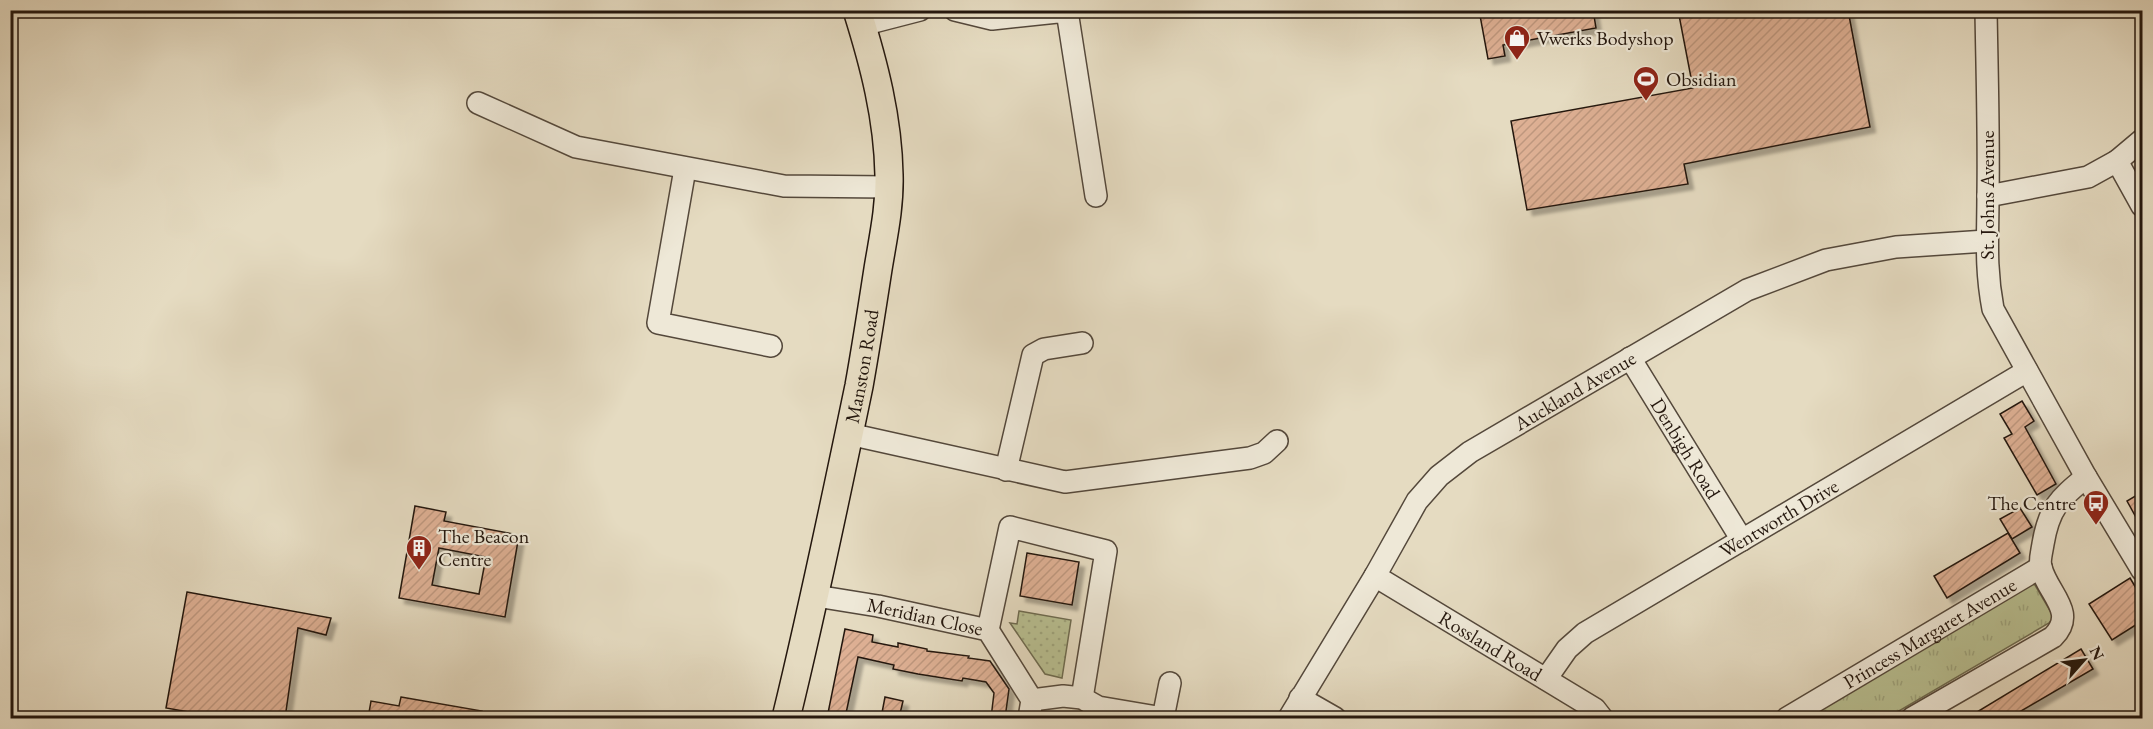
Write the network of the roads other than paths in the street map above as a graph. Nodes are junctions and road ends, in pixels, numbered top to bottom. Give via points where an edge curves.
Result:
1 (920, 10) edge
2 (955, 10) edge
3 (1986, 10) edge
4 (860, 18) edge
5 (478, 103) dead end
6 (2142, 140) edge
7 (2117, 161) junction
8 (685, 169) junction
9 (889, 187) junction
10 (1096, 195) dead end
11 (1988, 196) junction
12 (2142, 206) edge
13 (1986, 241) junction
14 (1082, 343) dead end
15 (771, 346) dead end
16 (1630, 358) junction
17 (2027, 371) junction
18 (849, 434) junction
19 (1277, 441) dead end
20 (1006, 470) junction
21 (2086, 477) junction
22 (1742, 540) junction
23 (2041, 567) junction
24 (2142, 570) edge
25 (1375, 576) junction
26 (816, 596) junction
27 (988, 630) junction
28 (1546, 679) junction
29 (1170, 682) dead end
30 (1082, 698) junction
31 (1300, 699) junction
32 (1030, 709) edge
33 (786, 718) edge
34 (1163, 718) edge
35 (1289, 718) edge
36 (1335, 718) edge
37 (1602, 718) edge
38 (1787, 718) edge
39 (1912, 718) edge

1 - 4 street
2 - 10 street via 992,20 1067,11
3 - 11 street, St. Johns Avenue
4 - 9 main road, Manston Road via 883,111
5 - 8 street via 576,147
6 - 7 street
7 - 11 street via 2088,177
7 - 12 street
8 - 9 street via 784,186
8 - 15 street via 658,323
9 - 18 main road, Manston Road via 869,335
11 - 13 street, St. Johns Avenue
13 - 16 street, Auckland Avenue via 1896,247 1800,268 1747,290
13 - 17 street, St. Johns Avenue via 1993,309
14 - 20 street via 1044,349 1034,355
16 - 22 street, Denbigh Road
16 - 25 street, Auckland Avenue via 1470,452 1439,476 1417,501
17 - 21 street, St. Johns Avenue
17 - 22 street, Wentworth Drive
18 - 20 street
18 - 26 main road, Manston Road
19 - 20 street via 1264,453 1250,458 1065,482
21 - 23 street via 2050,514
21 - 24 street, St. Johns Avenue
22 - 28 street, Wentworth Drive via 1585,633 1567,649
23 - 38 street, Princess Margaret Avenue
23 - 39 street via 2059,602 2061,629
25 - 28 street, Rossland Road
25 - 31 street, Auckland Avenue
26 - 27 street, Meridian Close
26 - 33 main road, Manston Road
27 - 30 street via 1010,526 1106,551
27 - 32 street, Meridian Close
28 - 37 street, Rossland Road via 1595,709
29 - 34 street, Meridian Close
30 - 32 street, Meridian Close via 1063,696
30 - 34 street, Meridian Close via 1098,706
31 - 35 street, Auckland Avenue
31 - 36 street

